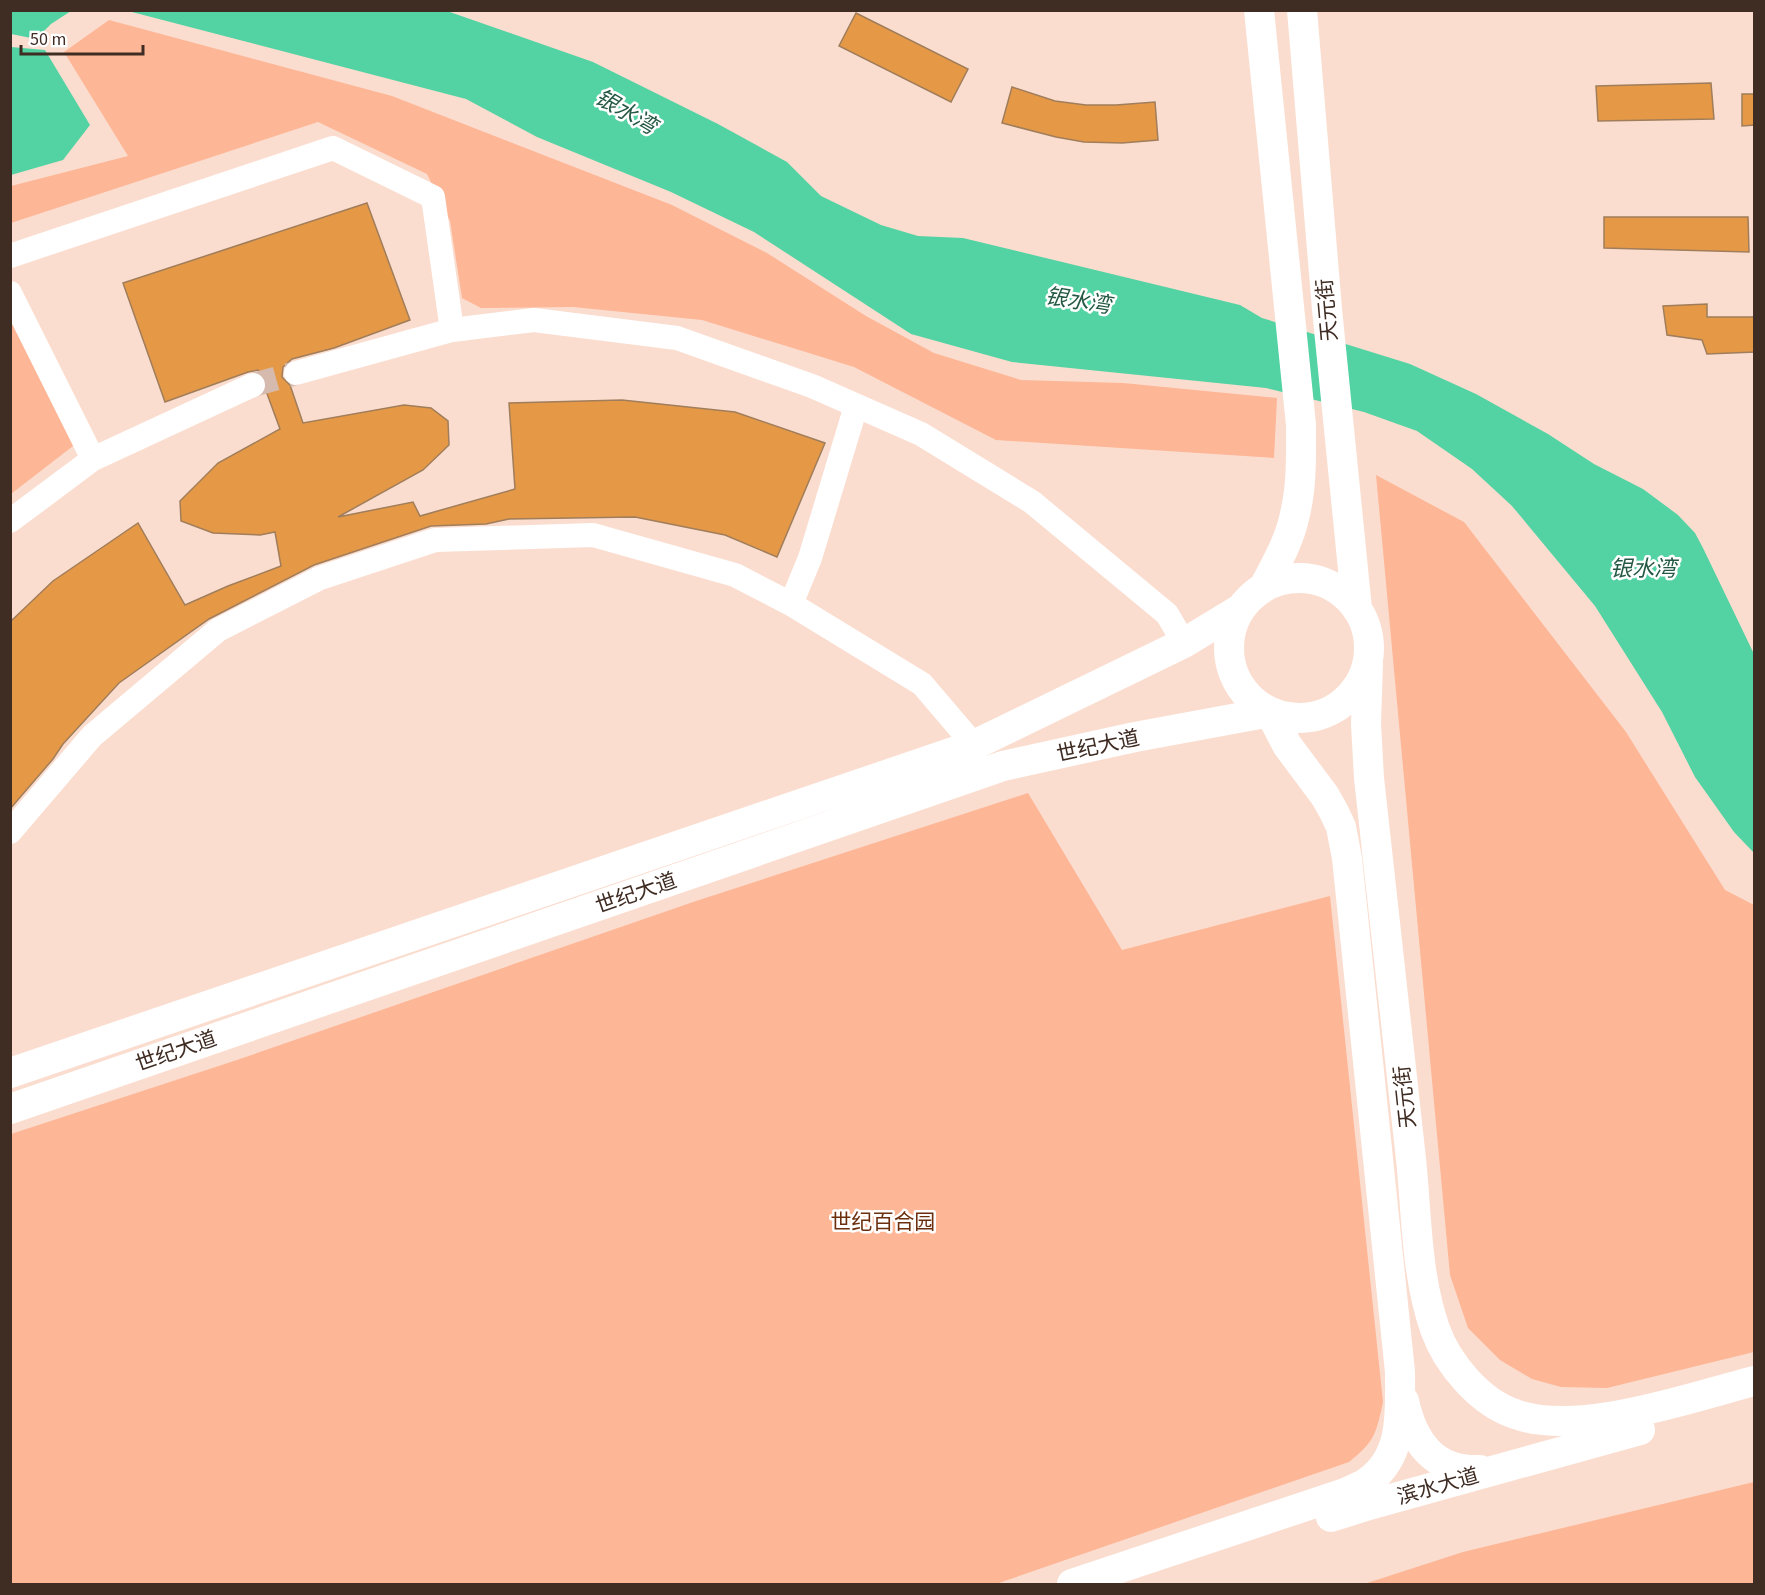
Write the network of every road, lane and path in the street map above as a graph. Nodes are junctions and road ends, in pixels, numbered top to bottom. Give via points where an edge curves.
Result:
1 (1259, 10) edge
2 (1302, 10) edge
3 (10, 256) edge
4 (10, 293) edge
5 (452, 330) junction
6 (296, 373) tunnel mouth
7 (253, 386) tunnel mouth
8 (856, 406) junction
9 (93, 459) junction
10 (10, 521) edge
11 (1264, 587) junction
12 (791, 604) junction
13 (1240, 609) junction
14 (1358, 609) junction
15 (1184, 643) junction
16 (1368, 663) junction
17 (1270, 712) junction
18 (974, 745) junction
19 (10, 832) edge
20 (10, 1073) edge
21 (10, 1109) edge
22 (1400, 1380) junction
23 (1755, 1381) edge
24 (1755, 1401) edge
25 (1497, 1469) junction
26 (1368, 1482) joint
27 (1072, 1584) edge
28 (1126, 1584) edge

1 - 11 main road, 天元街 via 1301,425 1301,475 1295,516
2 - 14 main road, 天元街
3 - 5 lane via 333,148 433,197
4 - 9 lane
5 - 6 lane
5 - 8 lane via 534,320 677,338
7 - 9 lane
8 - 12 lane via 810,558
8 - 15 lane via 921,435 1032,502 1167,614
9 - 10 lane
11 - 13 main road
11 - 14 main road via 1279,580 1301,578 1323,582 1342,592
12 - 18 lane via 922,684
12 - 19 lane via 735,575 592,535 435,540 320,578 218,630 92,736
13 - 15 main road, 世纪大道
13 - 17 main road via 1231,628 1231,668 1253,701
14 - 16 main road via 1366,626
15 - 18 main road, 世纪大道
16 - 17 main road via 1348,699 1331,711 1311,717
16 - 23 main road, 天元街 via 1366,724 1370,778 1422,1284 1446,1354 1494,1404 1536,1420 1596,1419
17 - 21 main road, 世纪大道 via 1003,766
17 - 22 main road, 天元街 via 1287,746 1325,796 1341,827
18 - 20 main road, 世纪大道
22 - 25 main road via 1410,1423 1430,1454 1460,1470
22 - 26 main road, 天元街 via 1396,1443 1383,1469
24 - 25 main road, 滨水大道
25 - 28 main road, 滨水大道 via 1369,1505
26 - 27 main road, 滨水大道

